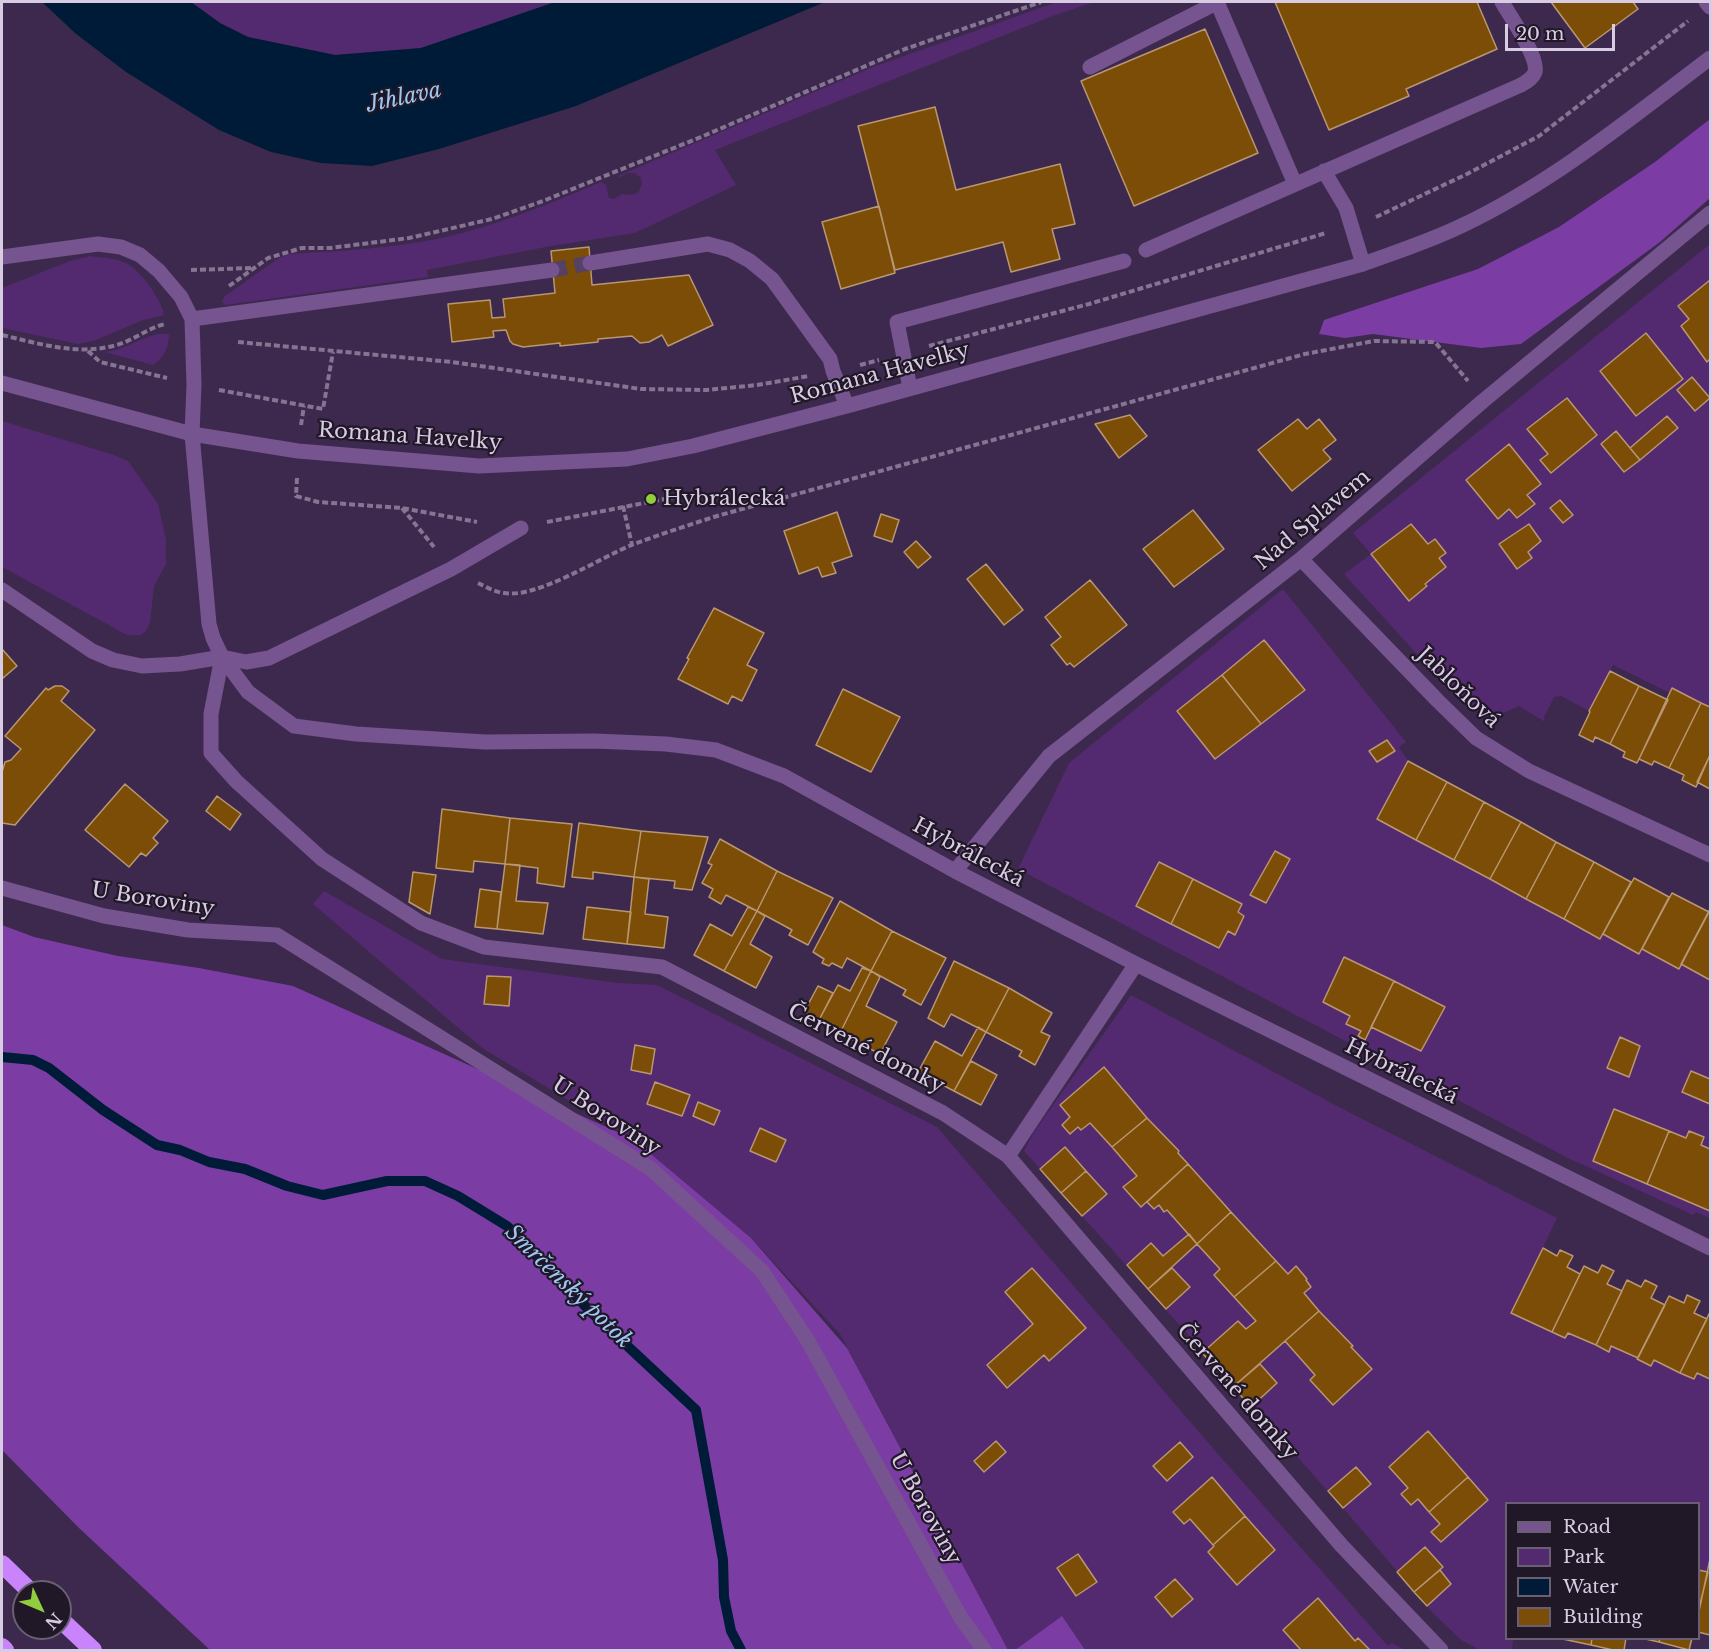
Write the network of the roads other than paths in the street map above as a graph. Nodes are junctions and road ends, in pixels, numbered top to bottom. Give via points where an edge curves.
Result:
1 (1217, 2) edge
2 (1502, 2) edge
3 (1710, 58) edge
4 (1090, 67) dead end
5 (1324, 171) junction
6 (1295, 184) junction
7 (1710, 213) edge
8 (1146, 250) dead end
9 (2, 257) edge
10 (1124, 261) dead end
11 (590, 263) tunnel mouth
12 (1363, 264) junction
13 (552, 270) tunnel mouth
14 (192, 320) junction
15 (2, 383) edge
16 (910, 388) junction
17 (847, 406) junction
18 (192, 434) junction
19 (521, 528) dead end
20 (1301, 559) junction
21 (2, 590) edge
22 (222, 657) junction
23 (1710, 855) edge
24 (955, 871) junction
25 (2, 888) edge
26 (1136, 964) junction
27 (1008, 1156) junction
28 (1710, 1248) edge
29 (2, 1564) edge
30 (19, 1580) edge
31 (72, 1630) edge
32 (2, 1647) edge
33 (5, 1650) edge
34 (93, 1650) edge
35 (984, 1650) edge
36 (1441, 1650) edge

1 - 4 street
1 - 6 street
2 - 5 street via 1534,59 1535,71 1530,79
3 - 12 street, Romana Havelky via 1570,163 1507,201 1461,226
5 - 6 street
5 - 12 street via 1347,208
6 - 8 street
7 - 20 street, Nad Splavem via 1483,401
9 - 14 street via 98,244 121,247 140,255 159,271 181,297
10 - 16 street via 897,322
11 - 17 street via 708,244 750,261 772,279 830,359
12 - 16 street, Romana Havelky
13 - 14 street
14 - 18 street, Hybrálecká
15 - 18 street, Romana Havelky
16 - 17 street, Romana Havelky
17 - 18 street, Romana Havelky via 638,457 549,464 479,466 298,451
18 - 22 street, Hybrálecká via 209,624
19 - 22 street via 451,569 269,658 246,662
20 - 23 street, Jabloňová via 1476,738 1528,771
20 - 24 street, Nad Splavem via 1049,756
21 - 22 street via 92,651 113,660 142,666
22 - 24 street, Hybrálecká via 248,692 294,726 485,742 654,743 716,750 784,776
22 - 27 street, Červené domky via 211,714 211,753 322,859 421,923 484,947 662,966 943,1113
24 - 26 street, Hybrálecká
25 - 35 street, U Boroviny via 104,916 188,930 277,935 651,1169 762,1271 808,1341 961,1618
26 - 27 street
26 - 28 street, Hybrálecká
27 - 36 street, Červené domky via 1341,1545
29 - 30 highway
31 - 34 highway
32 - 33 highway

